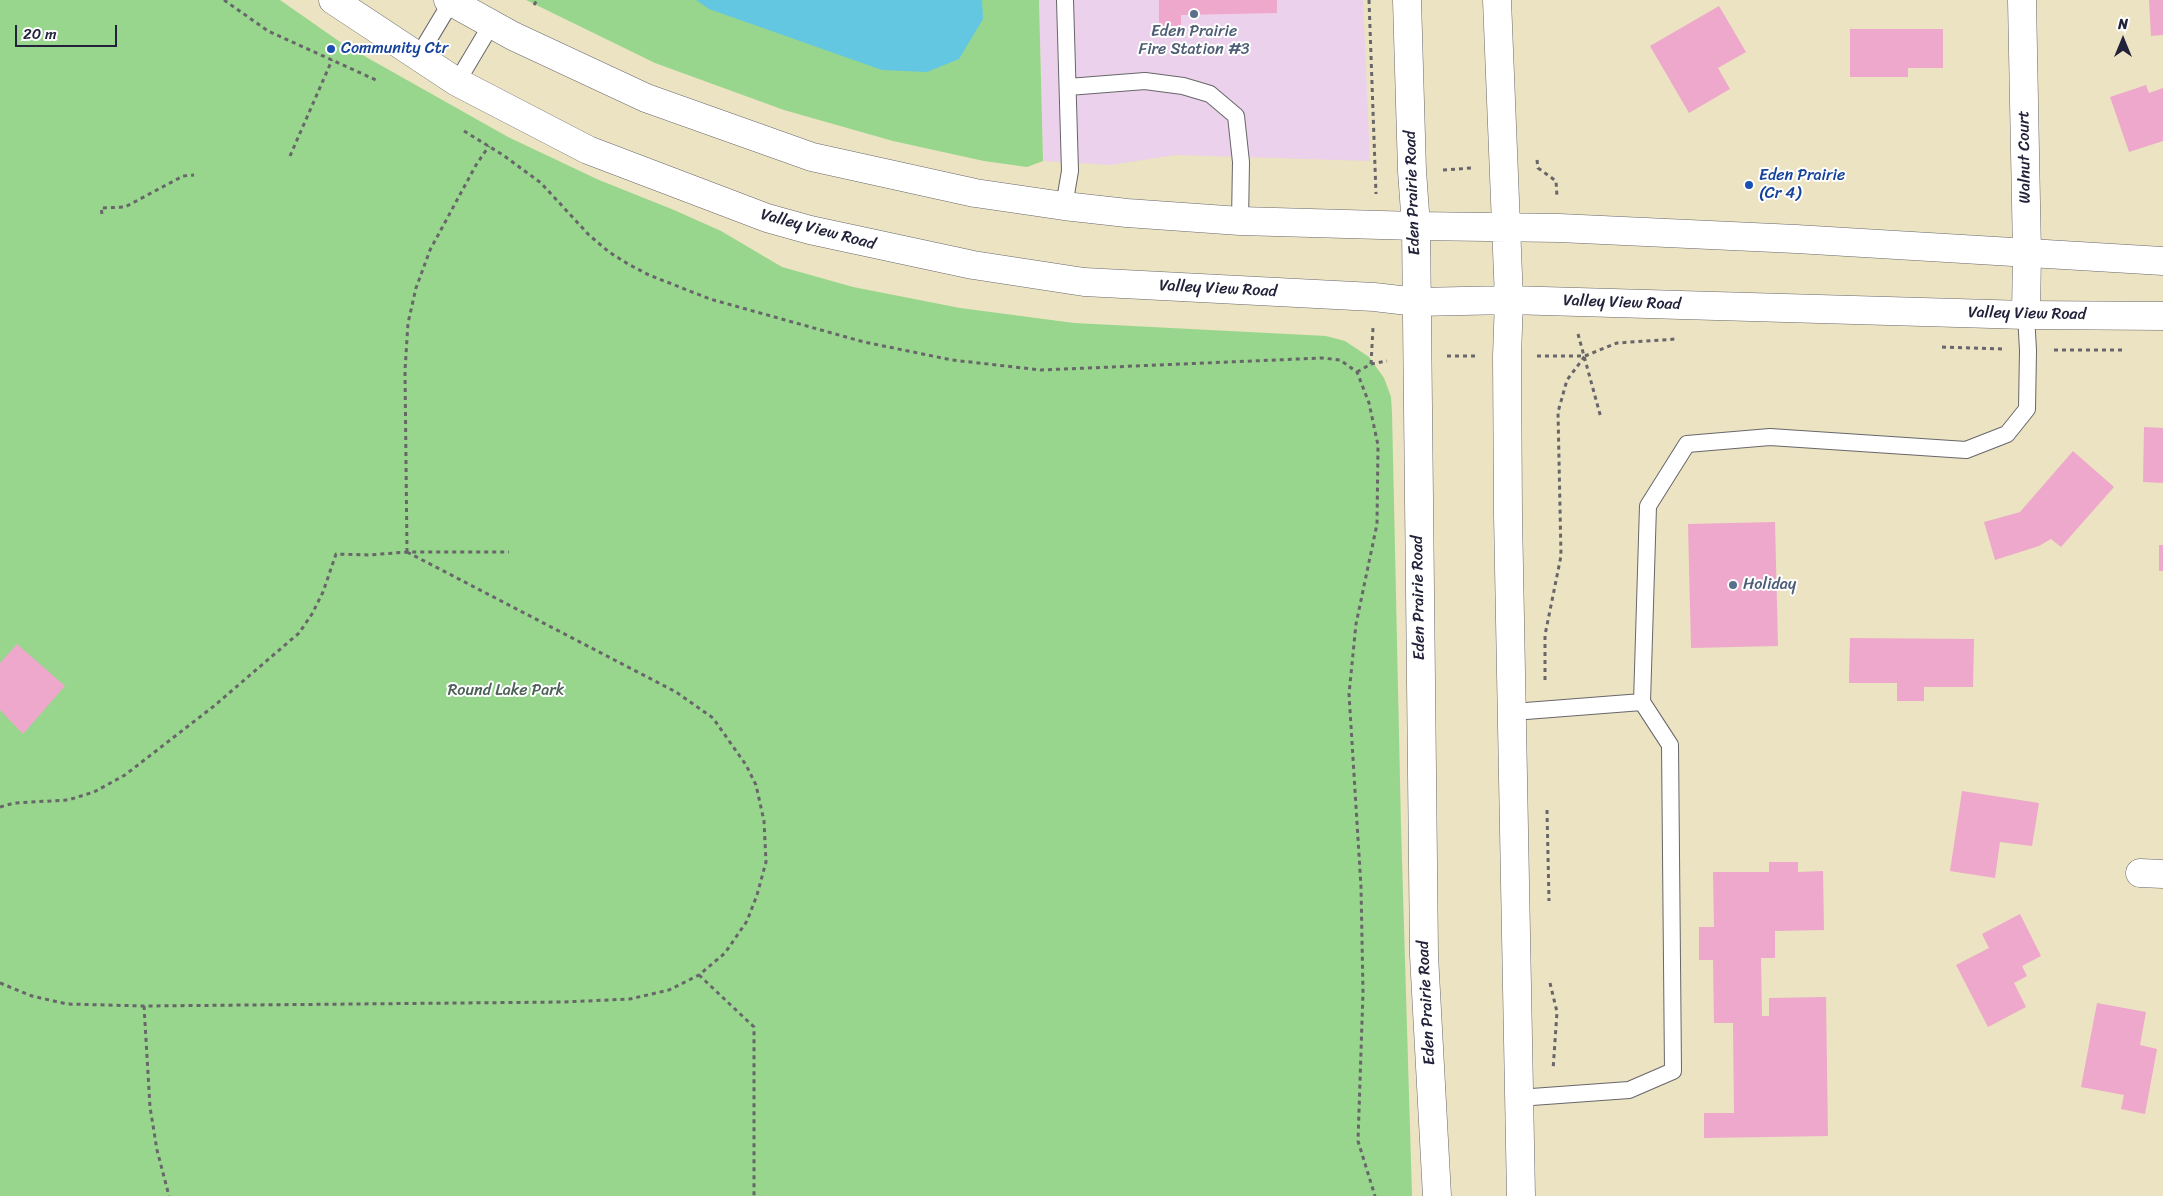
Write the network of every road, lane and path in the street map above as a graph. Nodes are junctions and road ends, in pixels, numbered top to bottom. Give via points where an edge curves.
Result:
1 (224, 0) edge
2 (333, 0) edge
3 (537, 0) edge
4 (1065, 0) edge
5 (1369, 0) edge
6 (1407, 0) edge
7 (1497, 0) edge
8 (2022, 0) edge
9 (450, 1) edge
10 (534, 5) dead end
11 (491, 25) junction
12 (418, 57) junction
13 (332, 60) junction
14 (376, 80) dead end
15 (457, 82) junction
16 (1068, 87) junction
17 (464, 131) dead end
18 (488, 146) junction
19 (290, 156) dead end
20 (1503, 167) junction
21 (1538, 168) dead end
22 (1412, 171) junction
23 (194, 175) dead end
24 (1376, 177) junction
25 (1064, 206) junction
26 (102, 214) dead end
27 (1240, 221) junction
28 (1377, 225) junction
29 (1416, 226) junction
30 (1505, 228) junction
31 (2027, 253) junction
32 (2163, 261) edge
33 (1374, 297) junction
34 (1509, 300) junction
35 (1417, 302) junction
36 (2026, 315) junction
37 (2163, 316) edge
38 (1686, 338) dead end
39 (1935, 346) dead end
40 (2134, 349) dead end
41 (2028, 350) junction
42 (1506, 356) junction
43 (1585, 356) junction
44 (1417, 357) junction
45 (1371, 364) junction
46 (1357, 372) junction
47 (407, 552) junction
48 (509, 552) dead end
49 (1642, 702) junction
50 (1544, 710) junction
51 (1513, 712) junction
52 (1546, 801) dead end
53 (0, 808) edge
54 (1550, 905) dead end
55 (698, 975) junction
56 (1550, 982) dead end
57 (0, 983) edge
58 (144, 1006) junction
59 (1553, 1096) junction
60 (1518, 1098) junction
61 (169, 1196) edge
62 (754, 1196) edge
63 (1375, 1196) edge
64 (1437, 1196) edge
65 (1521, 1196) edge

1 - 13 path via 268,31
2 - 12 main road, Valley View Road
3 - 10 path
4 - 16 lane
5 - 24 path
6 - 22 main road, Eden Prairie Road
7 - 20 main road
8 - 31 main road, Walnut Court
9 - 11 main road
9 - 12 lane
11 - 15 lane
11 - 25 main road via 646,98 812,157 975,193
12 - 15 main road, Valley View Road
13 - 14 path
13 - 19 path
15 - 33 main road, Valley View Road via 588,150 767,218 880,247 1084,282
16 - 25 lane via 1070,171
16 - 27 lane via 1145,81 1210,94 1236,116 1241,162
17 - 18 path
18 - 46 path via 540,183 609,252 649,275 710,299 864,342 952,360 1042,370 1322,358 1340,360
18 - 47 path via 430,250 408,323 405,370
20 - 21 path
20 - 22 path
20 - 30 main road
22 - 24 path
22 - 29 main road, Eden Prairie Road
23 - 26 path via 183,176 125,207 101,208
24 - 28 path
25 - 27 main road
27 - 28 main road
28 - 29 main road
29 - 30 main road
29 - 35 main road, Eden Prairie Road
30 - 31 main road via 1796,239
30 - 34 main road
31 - 32 main road
31 - 36 main road, Walnut Court
33 - 35 main road, Valley View Road
33 - 45 path
34 - 35 main road, Valley View Road
34 - 36 main road, Valley View Road
34 - 42 main road
35 - 44 main road, Eden Prairie Road
36 - 37 main road, Valley View Road
36 - 41 lane
38 - 43 path via 1617,343
39 - 41 path
40 - 41 path
41 - 49 lane via 2027,409 2007,434 1966,450 1770,437 1687,444 1648,506
42 - 43 path
42 - 44 path
42 - 51 main road
43 - 50 path via 1567,380 1558,412 1561,556 1545,636
44 - 45 path
44 - 64 main road, Eden Prairie Road via 1424,954
45 - 46 path
46 - 63 path via 1369,402 1378,445 1377,524 1356,624 1349,694 1362,887 1363,992 1358,1141
47 - 48 path
47 - 53 path via 336,554 323,592 299,633 214,706 125,775 94,792 68,800 14,803
47 - 55 path via 676,692 713,718 731,741 756,785 764,821 766,862 747,921 725,953
49 - 50 lane
49 - 59 lane via 1670,745 1673,1071 1630,1090
50 - 51 lane
51 - 60 main road
52 - 54 path
55 - 58 path via 669,990 630,999
55 - 62 path via 754,1027
56 - 59 path via 1557,1012
57 - 58 path via 32,996 67,1004
58 - 61 path via 150,1107
59 - 60 lane
60 - 65 main road

